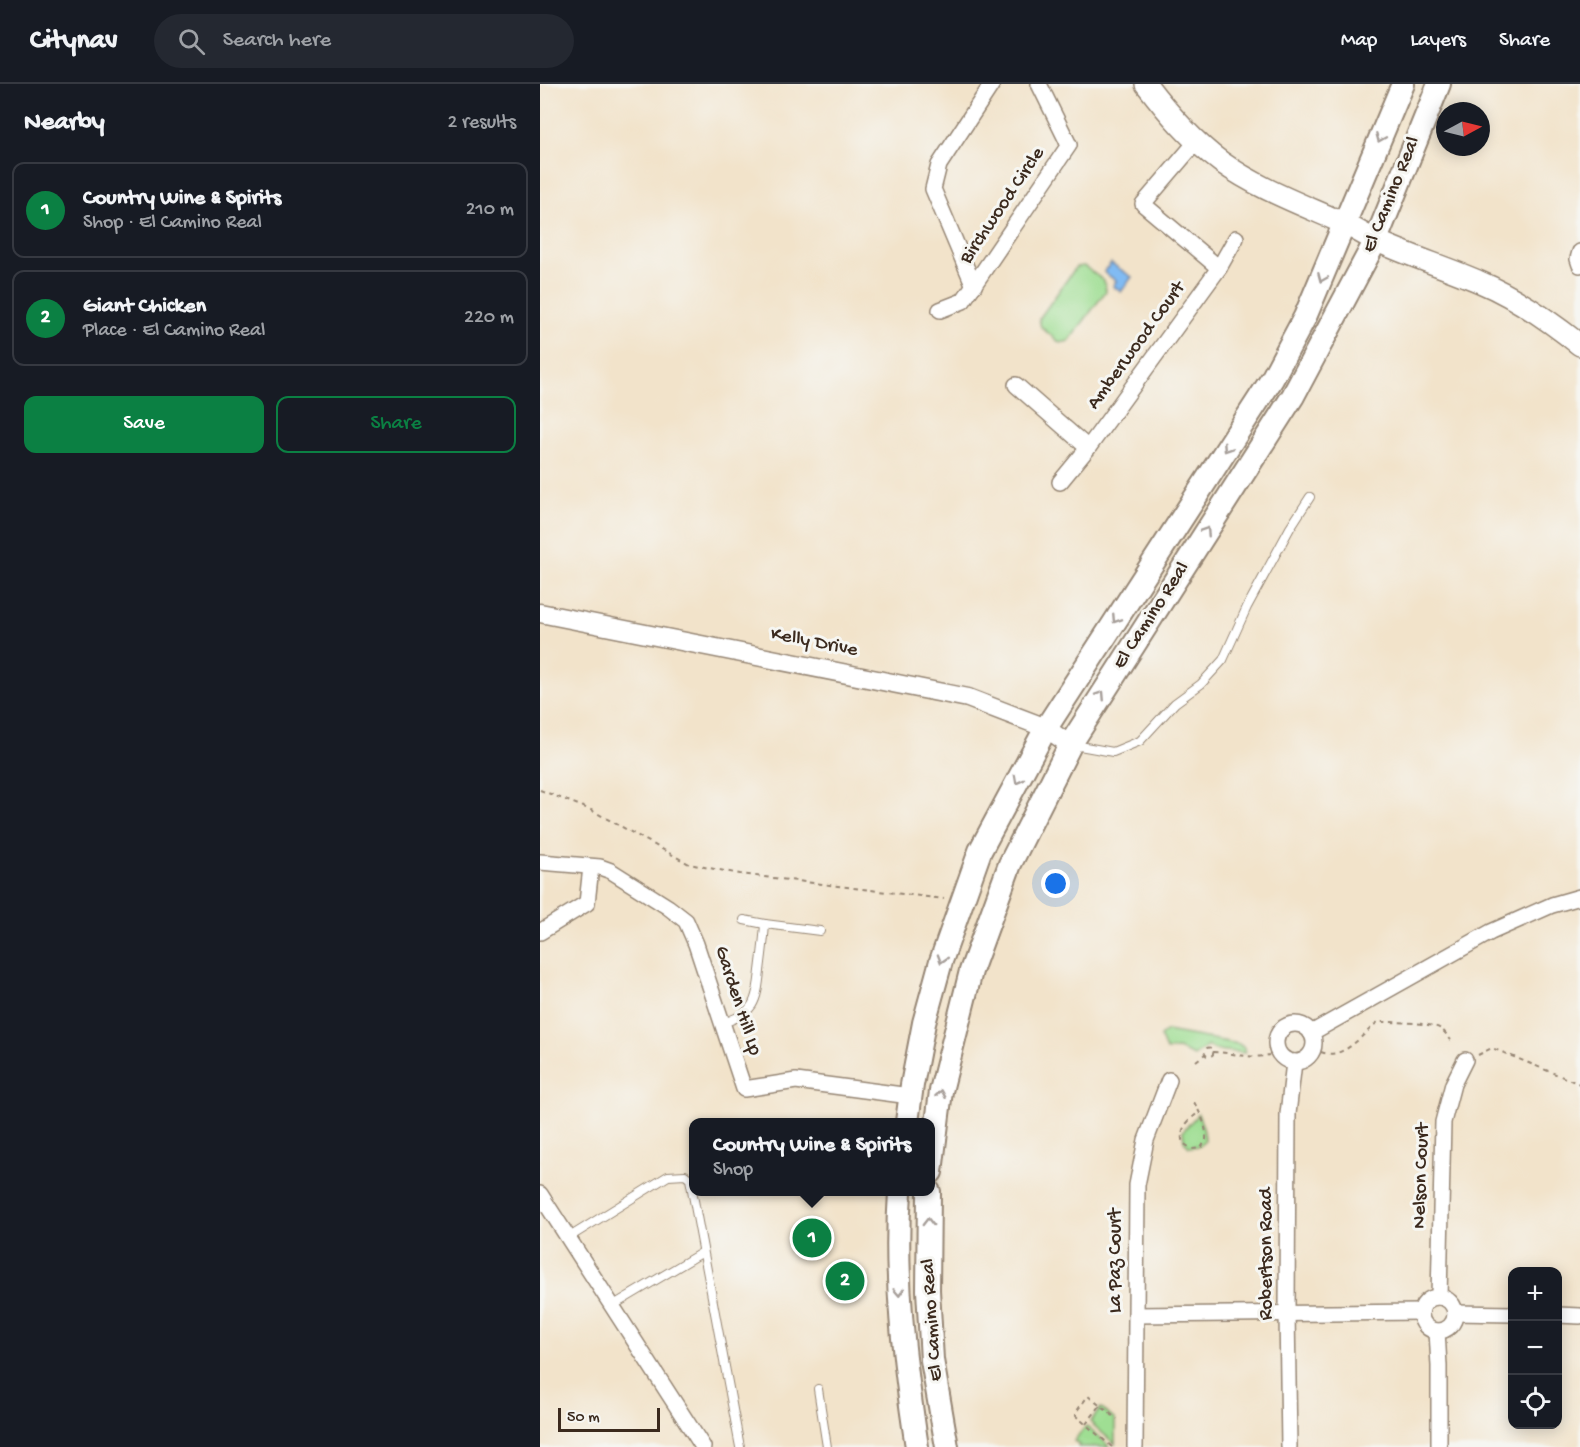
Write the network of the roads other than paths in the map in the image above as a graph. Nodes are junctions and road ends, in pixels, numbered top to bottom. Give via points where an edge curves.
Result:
1 (992, 84) edge
2 (1039, 84) edge
3 (1146, 84) edge
4 (1403, 84) edge
5 (1439, 84) edge
6 (1196, 142) junction
7 (1344, 224) junction
8 (1236, 238) dead end
9 (1376, 240) junction
10 (1580, 252) edge
11 (1580, 265) edge
12 (1219, 268) junction
13 (974, 286) junction
14 (940, 310) dead end
15 (1580, 345) edge
16 (1016, 385) dead end
17 (1088, 448) junction
18 (1060, 483) dead end
19 (1310, 497) dead end
20 (540, 614) edge
21 (1046, 728) junction
22 (1070, 745) junction
23 (540, 862) edge
24 (591, 867) junction
25 (1580, 897) edge
26 (744, 920) dead end
27 (765, 924) junction
28 (820, 931) dead end
29 (540, 932) edge
30 (722, 1023) junction
31 (1311, 1033) junction
32 (1466, 1060) road end
33 (1293, 1062) junction
34 (1169, 1080) dead end
35 (910, 1096) junction
36 (907, 1118) edge
37 (935, 1135) edge
38 (689, 1178) edge
39 (540, 1194) edge
40 (693, 1196) edge
41 (900, 1196) edge
42 (929, 1196) edge
43 (568, 1238) junction
44 (703, 1252) junction
45 (1439, 1297) junction
46 (612, 1306) junction
47 (1287, 1312) junction
48 (1421, 1312) junction
49 (1455, 1313) junction
50 (1508, 1314) edge
51 (1137, 1315) junction
52 (1562, 1315) edge
53 (1580, 1316) edge
54 (1437, 1330) junction
55 (818, 1389) dead end
56 (704, 1447) edge
57 (740, 1447) edge
58 (826, 1447) edge
59 (917, 1447) edge
60 (947, 1447) edge
61 (1135, 1447) edge
62 (1289, 1447) edge
63 (1439, 1447) edge

1 - 13 street, Birchwood Circle via 939,165 933,189
2 - 13 street, Birchwood Circle via 1070,146
3 - 6 main road
4 -> 7 main road, El Camino Real
5 - 9 main road, El Camino Real
6 - 7 main road via 1271,193
6 - 12 street via 1143,204
7 - 9 main road
7 -> 21 main road, El Camino Real via 1305,317 1272,379
8 - 12 street, Amberwood Court
9 - 15 main road via 1482,283
22 -> 9 main road, El Camino Real via 1293,396
10 - 11 street
12 - 17 street, Amberwood Court
13 - 14 street, Birchwood Circle via 963,301
16 - 17 street
17 - 18 street, Amberwood Court
19 - 22 lane via 1246,607 1223,660 1202,684 1174,704 1140,741 1113,752
20 - 21 street, Kelly Drive via 968,698
21 - 22 street, Kelly Drive
21 -> 35 main road, El Camino Real via 980,850 941,961
37 -> 22 main road, El Camino Real via 941,1091 970,971 1010,864
23 - 24 street, Garden Hill Lp
24 - 29 street via 587,903
24 - 30 street, Garden Hill Lp via 611,871 686,921
25 - 31 street via 1491,932
26 - 27 lane
27 - 28 lane
27 - 30 lane via 758,997 738,1019
30 - 35 street, Garden Hill Lp via 744,1089 796,1081
31 - 33 street via 1312,1052
31 - 33 street via 1296,1024 1280,1032 1278,1049
32 - 45 street, Nelson Court via 1453,1084 1443,1122
33 - 47 street, Robertson Road via 1288,1114
34 - 51 street, La Paz Court via 1146,1140 1137,1185
35 - 36 main road, El Camino Real
38 - 43 lane via 668,1176
39 - 43 street
40 - 44 lane
41 -> 59 main road, El Camino Real via 902,1333
60 -> 42 main road, El Camino Real via 932,1360
43 - 46 street
44 - 46 lane
44 - 57 lane
45 - 48 street via 1427,1301
45 - 49 street via 1452,1303
46 - 56 street
47 - 48 street
47 - 51 street
47 - 62 street, Robertson Road
48 - 54 street via 1427,1326
49 - 50 street
49 - 54 street via 1448,1328
51 - 61 street, La Paz Court
52 - 53 street
54 - 63 street
55 - 58 lane

